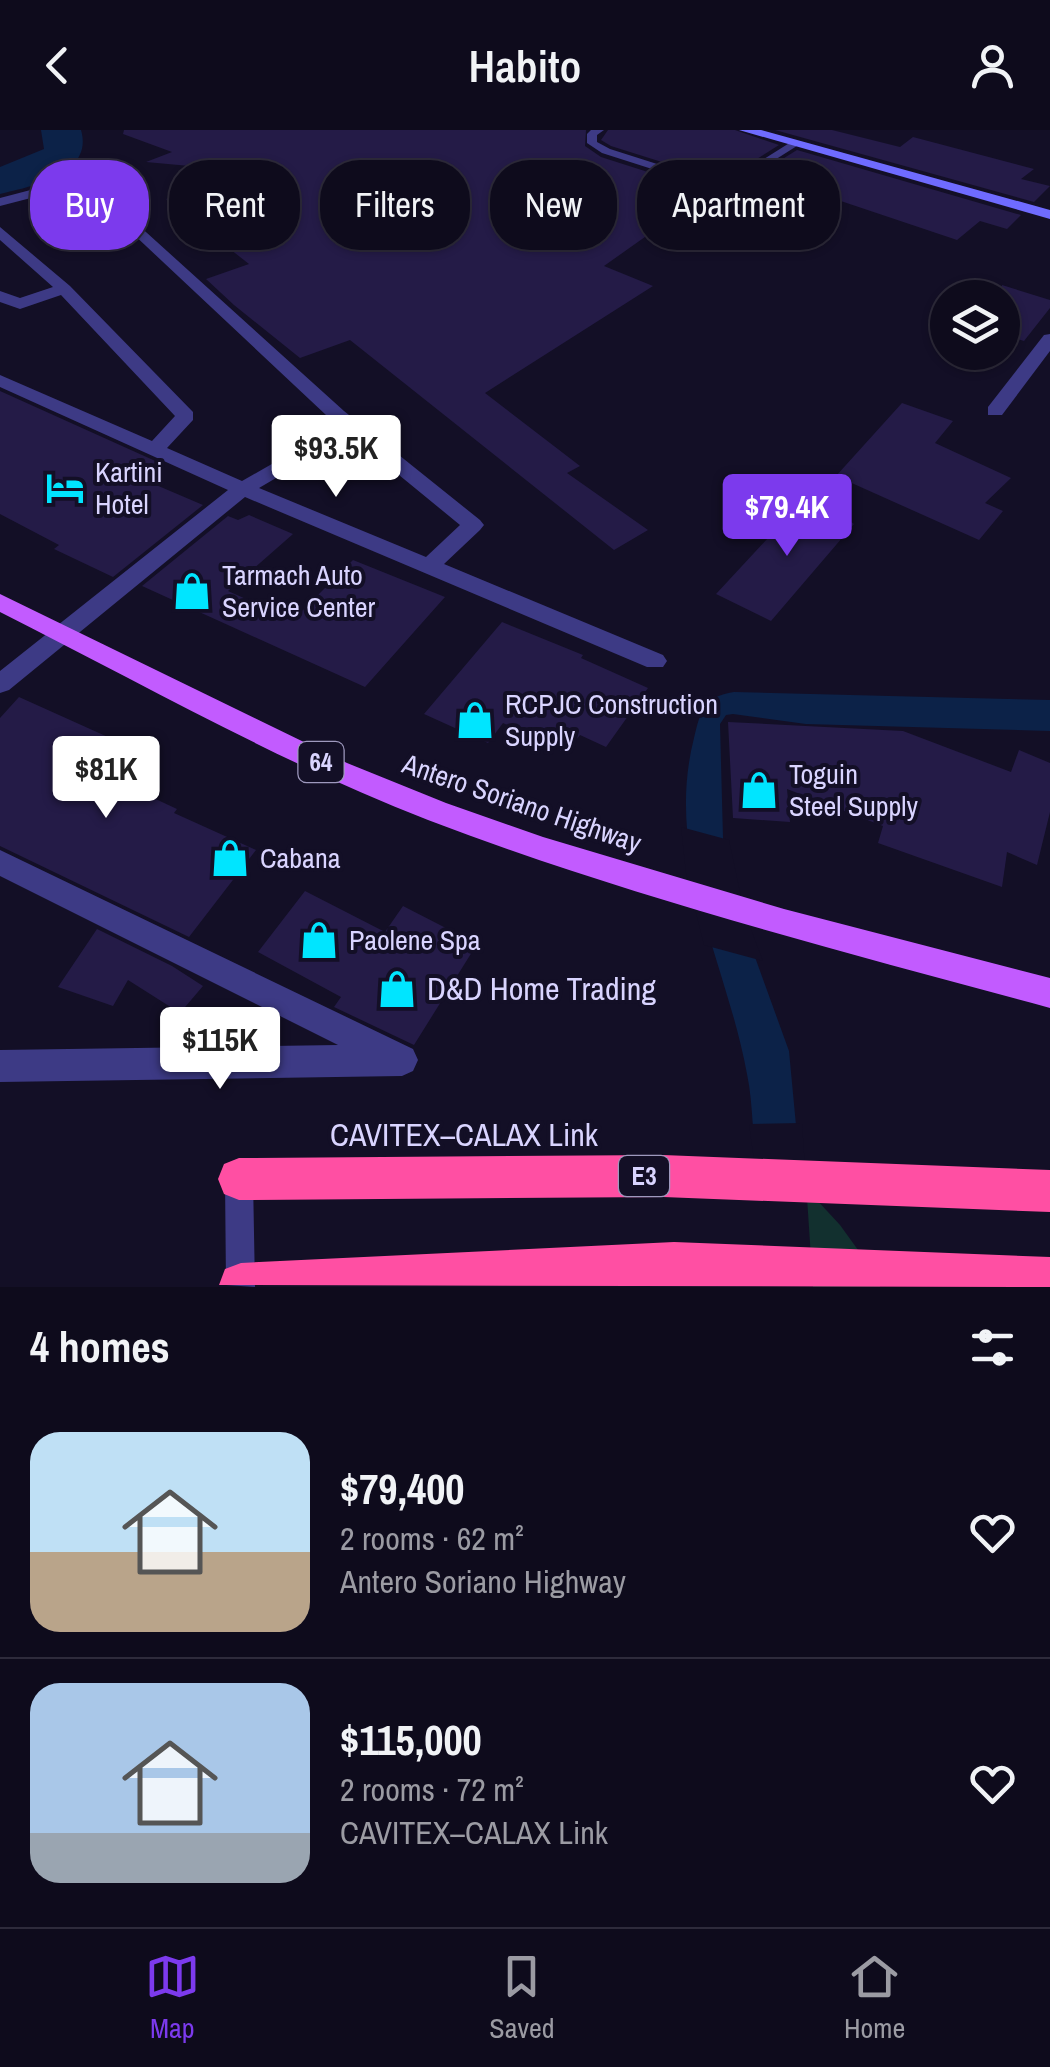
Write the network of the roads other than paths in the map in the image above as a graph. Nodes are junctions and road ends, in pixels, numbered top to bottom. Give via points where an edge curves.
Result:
1 (599, 130) edge
2 (746, 130) edge
3 (796, 144) junction
4 (0, 202) edge
5 (1050, 215) edge
6 (0, 232) edge
7 (64, 289) junction
8 (0, 296) edge
9 (1050, 339) edge
10 (0, 380) edge
11 (995, 411) dead end
12 (337, 415) junction
13 (156, 448) junction
14 (243, 488) junction
15 (430, 566) junction
16 (0, 602) edge
17 (60, 634) junction
18 (655, 661) dead end
19 (0, 684) edge
20 (0, 862) edge
21 (1050, 992) edge
22 (0, 1066) edge
23 (239, 1178) joint
24 (1050, 1191) edge
25 (1050, 1279) edge
26 (242, 1286) edge

1 - 3 lane via 592,142 606,151 724,189
2 - 3 street
3 - 5 street
4 - 12 street via 84,180
6 - 7 street
7 - 8 street via 20,304
7 - 13 street via 186,416
9 - 11 street
10 - 13 street
12 - 14 street via 298,456
12 - 15 street via 473,525
13 - 14 street
14 - 15 street
14 - 17 street
15 - 18 street
16 - 17 main road, Antero Soriano Highway / 64
17 - 19 street
17 - 21 main road, Antero Soriano Highway / 64 via 354,777 542,849
20 - 22 street via 402,1060
23 - 24 highway, CAVITEX–CALAX Link / E3 via 663,1176
23 - 26 lane
25 - 26 highway via 674,1264

